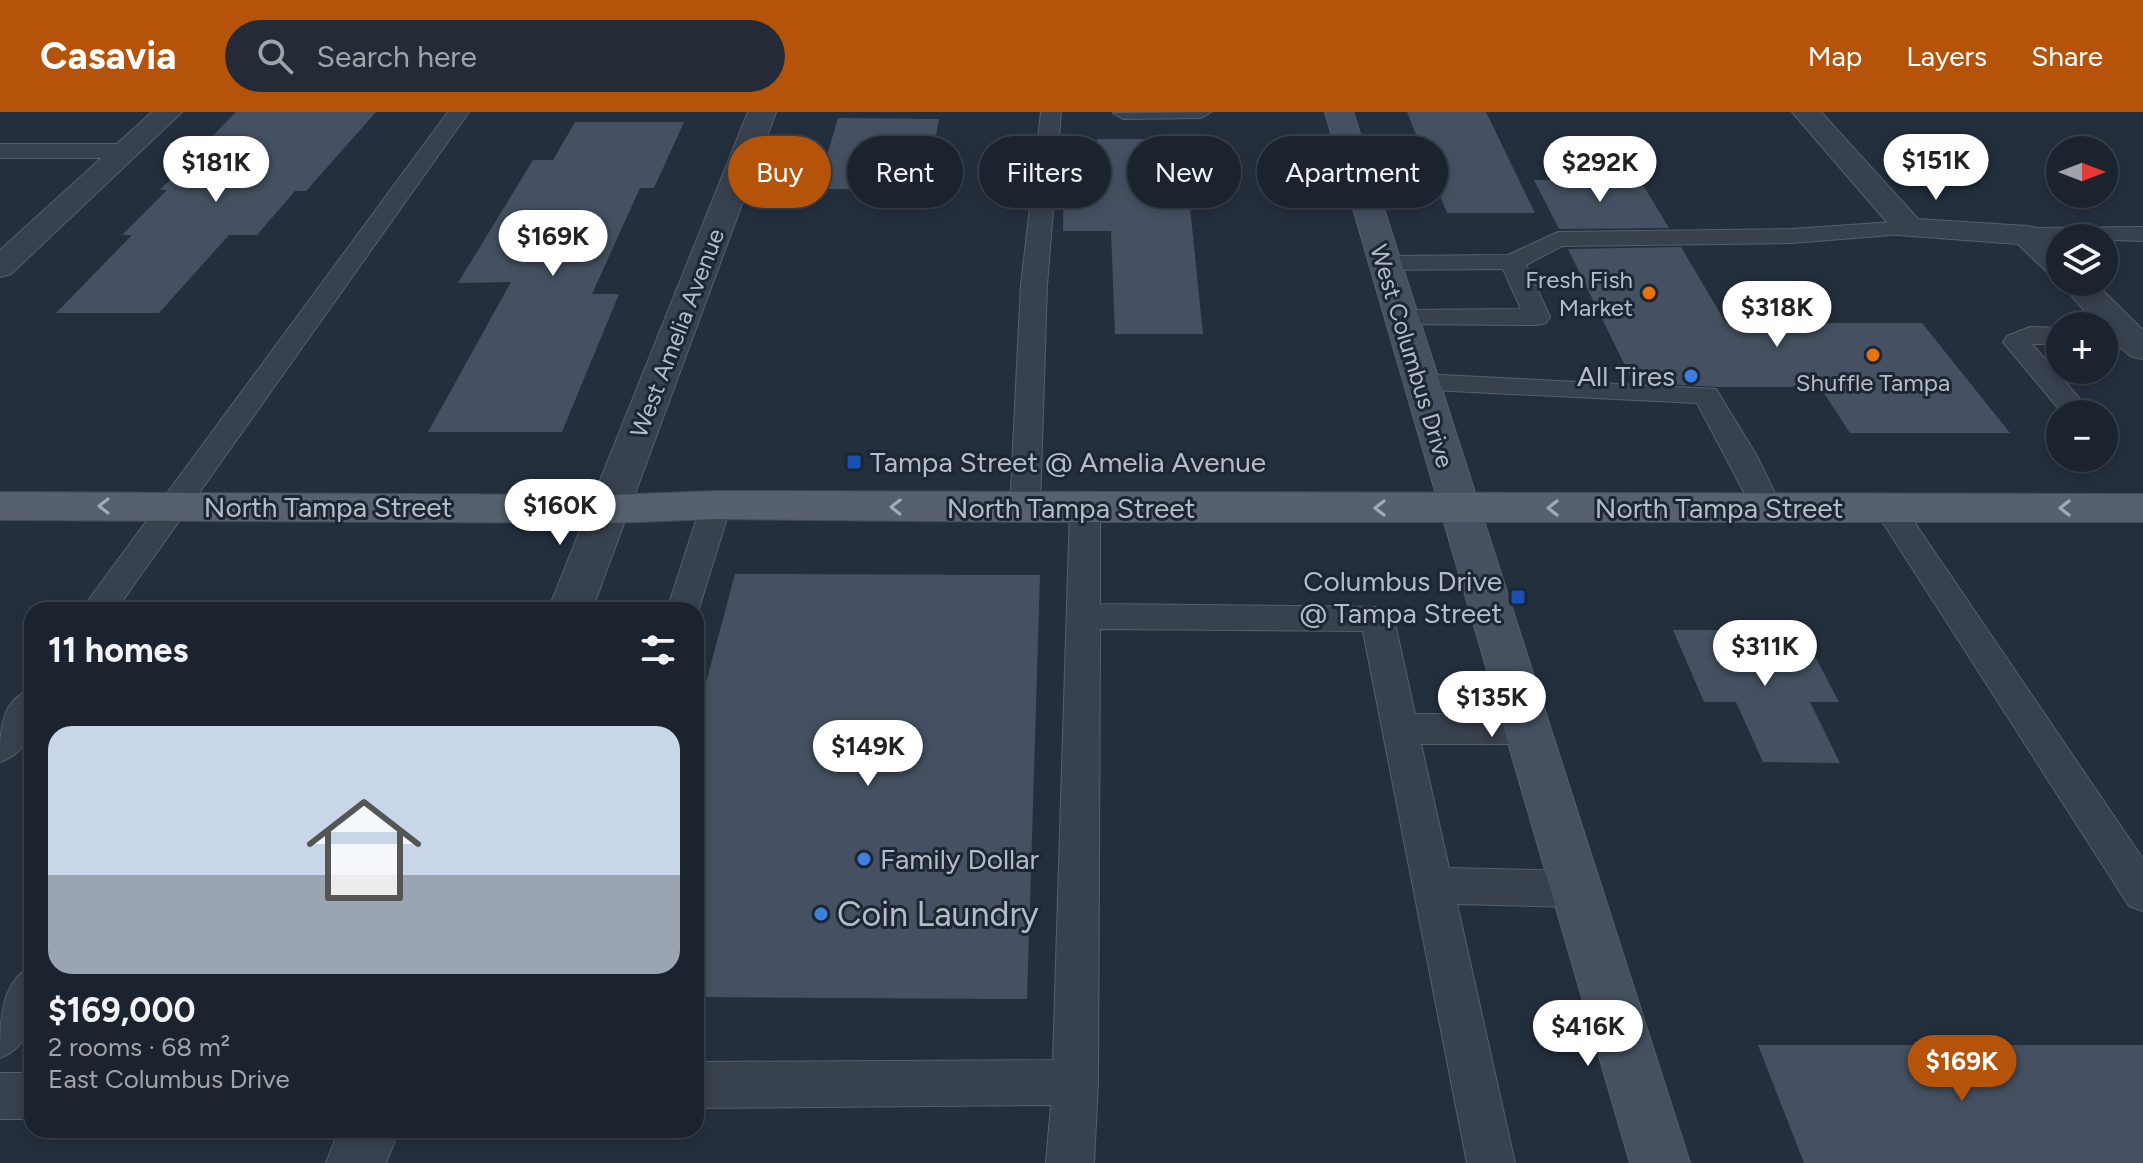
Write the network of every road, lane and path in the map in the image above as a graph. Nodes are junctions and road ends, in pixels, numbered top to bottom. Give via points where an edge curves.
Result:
1 (168, 112) edge
2 (459, 112) edge
3 (762, 112) edge
4 (1051, 112) edge
5 (1201, 112) edge
6 (1339, 112) edge
7 (1806, 112) edge
8 (1123, 113) edge
9 (0, 151) edge
10 (124, 151) junction
11 (1909, 228) junction
12 (2143, 234) edge
13 (2027, 235) junction
14 (2046, 253) edge
15 (1512, 262) junction
16 (1384, 263) junction
17 (0, 267) edge
18 (2087, 296) edge
19 (1402, 318) junction
20 (2046, 336) edge
21 (2126, 341) edge
22 (2046, 376) edge
23 (1421, 383) junction
24 (2053, 384) edge
25 (2067, 400) edge
26 (716, 505) junction
27 (0, 506) edge
28 (172, 506) junction
29 (1025, 508) junction
30 (1085, 508) junction
31 (1458, 508) junction
32 (1767, 508) junction
33 (1889, 508) junction
34 (2143, 508) edge
35 (610, 509) junction
36 (104, 602) edge
37 (573, 602) edge
38 (686, 602) edge
39 (1084, 616) junction
40 (24, 714) edge
41 (1399, 729) junction
42 (1526, 729) junction
43 (0, 747) edge
44 (1434, 886) junction
45 (1575, 889) junction
46 (2143, 893) edge
47 (24, 999) edge
48 (0, 1037) edge
49 (1075, 1082) junction
50 (704, 1085) edge
51 (0, 1096) edge
52 (24, 1096) edge
53 (366, 1138) edge
54 (356, 1163) edge
55 (1070, 1163) edge
56 (1491, 1163) edge
57 (1660, 1163) edge

1 - 10 street
2 - 28 lane
3 - 35 street, West Amelia Avenue
4 - 29 lane via 1034,285
5 - 8 lane
6 - 16 main road, West Columbus Drive
7 - 11 street
9 - 10 lane
10 - 17 street
11 - 13 street
11 - 15 lane via 1730,238 1558,239
12 - 13 lane
13 - 14 street
15 - 16 lane
15 - 19 lane via 1537,317
16 - 19 main road, West Columbus Drive
18 - 21 street
19 - 23 main road, West Columbus Drive
20 - 22 lane via 2016,342
23 - 31 main road, West Columbus Drive
23 - 32 lane via 1706,395
24 - 25 lane
29 -> 26 main road, North Tampa Street
26 - 35 main road, North Tampa Street
26 - 38 lane
28 -> 27 main road, North Tampa Street
28 - 35 main road, North Tampa Street
28 - 36 lane
29 - 30 main road, North Tampa Street
31 -> 30 main road, North Tampa Street
30 - 39 lane
32 -> 31 main road, North Tampa Street
31 - 42 main road, West Columbus Drive
32 - 33 main road, North Tampa Street
34 -> 33 main road, North Tampa Street
33 - 46 lane
35 - 37 street, West Amelia Avenue
39 - 41 lane via 1377,619
39 - 49 lane
40 - 43 lane
41 - 42 lane
41 - 44 lane
42 - 45 main road, West Columbus Drive
44 - 45 lane
44 - 56 lane
45 - 57 main road, West Columbus Drive
47 - 48 lane
49 - 50 lane
49 - 55 lane
51 - 52 lane
53 - 54 street

